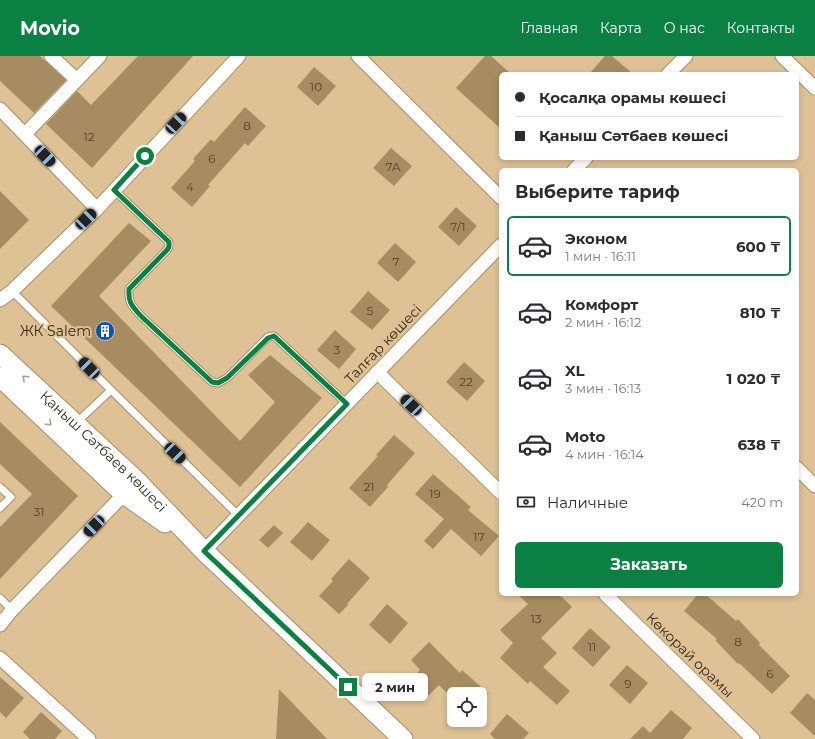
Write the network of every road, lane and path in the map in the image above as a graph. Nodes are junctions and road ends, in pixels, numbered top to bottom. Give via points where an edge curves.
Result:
1 (51, 56) edge
2 (100, 56) edge
3 (238, 56) edge
4 (358, 56) edge
5 (686, 56) edge
6 (782, 56) edge
7 (670, 72) edge
8 (798, 72) edge
9 (799, 72) edge
10 (77, 80) junction
11 (815, 88) edge
12 (0, 109) edge
13 (25, 134) junction
14 (584, 160) edge
15 (576, 168) edge
16 (114, 190) junction
17 (499, 196) edge
18 (97, 209) junction
19 (499, 247) edge
20 (12, 291) junction
21 (0, 300) edge
22 (0, 354) edge
23 (377, 372) junction
24 (0, 378) edge
25 (111, 390) junction
26 (347, 404) junction
27 (75, 424) junction
28 (799, 470) edge
29 (815, 486) edge
30 (0, 487) edge
31 (131, 488) junction
32 (499, 491) edge
33 (0, 508) edge
34 (239, 516) junction
35 (204, 551) junction
36 (607, 596) edge
37 (0, 598) edge
38 (12, 610) junction
39 (0, 625) edge
40 (0, 658) edge
41 (89, 739) edge
42 (403, 739) edge
43 (753, 739) edge

1 - 10 street
2 - 10 street
3 - 16 street
4 - 17 street
5 - 7 street
6 - 8 street
9 - 11 street
10 - 13 street
12 - 13 street
13 - 18 street
14 - 15 street
16 - 18 street
16 - 26 lane via 169,242 167,250 129,289 131,306 212,382 218,383 227,378 268,338 274,336
18 - 20 street
19 - 23 street, Талғар көшесі
20 - 21 street
20 - 25 lane
27 -> 22 street, Қаныш Сәтбаев көшесі
23 - 26 street, Талғар көшесі
23 - 32 street
24 -> 31 street, Қаныш Сәтбаев көшесі
25 - 27 lane
25 - 34 lane
26 - 34 street, Талғар көшесі
27 - 31 street, Қаныш Сәтбаев көшесі
28 - 29 street
30 - 33 lane via 11,497
31 - 35 street, Қаныш Сәтбаев көшесі
31 - 38 street
34 - 35 street, Талғар көшесі
35 - 42 street, Қаныш Сәтбаев көшесі
36 - 43 street, Көкорай орамы
37 - 38 lane
38 - 39 street
40 - 41 street

